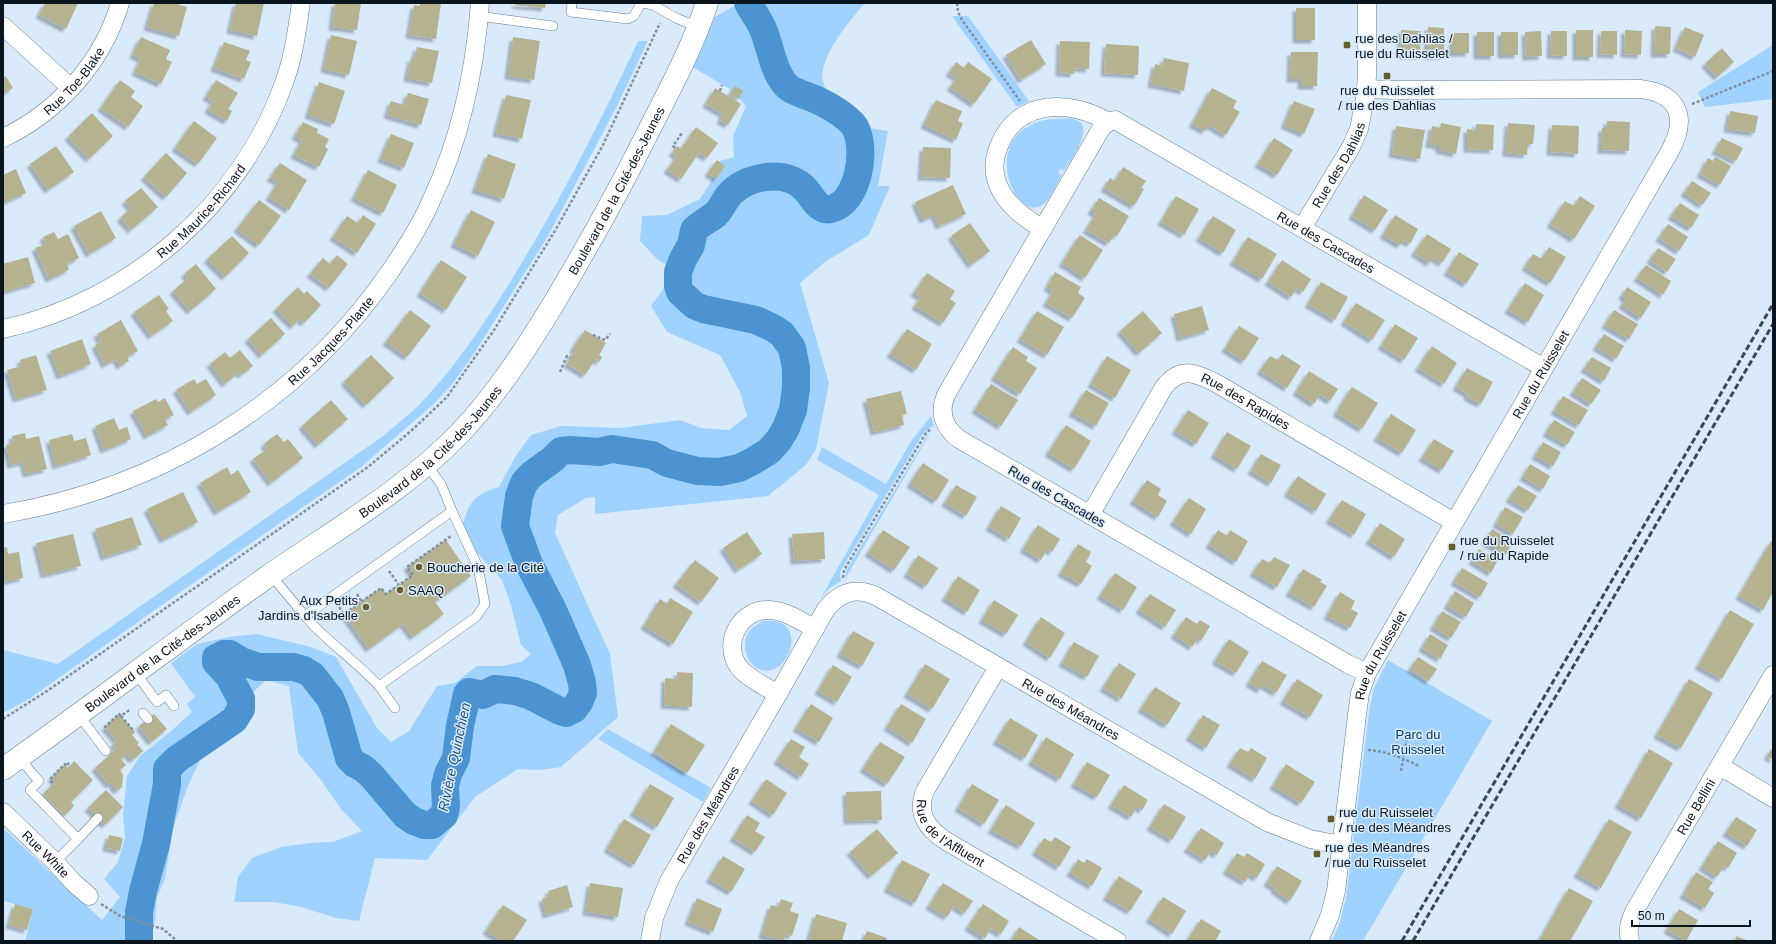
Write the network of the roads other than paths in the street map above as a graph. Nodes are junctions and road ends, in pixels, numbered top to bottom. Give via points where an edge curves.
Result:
1 (120, 3) edge
2 (300, 3) edge
3 (572, 3) edge
4 (642, 3) edge
5 (707, 3) edge
6 (1366, 3) edge
7 (479, 10) edge
8 (3, 26) edge
9 (553, 26) dead end
10 (698, 27) junction
11 (71, 88) junction
12 (1366, 89) junction
13 (1108, 122) junction
14 (3, 138) edge
15 (1302, 228) junction
16 (1043, 229) junction
17 (3, 329) edge
18 (1544, 368) junction
19 (426, 464) junction
20 (452, 511) junction
21 (3, 514) edge
22 (1090, 515) junction
23 (1454, 522) junction
24 (271, 575) junction
25 (305, 616) junction
26 (815, 629) junction
27 (998, 667) junction
28 (135, 672) junction
29 (1367, 673) junction
30 (1773, 675) edge
31 (379, 686) junction
32 (778, 694) junction
33 (174, 706) dead end
34 (395, 708) dead end
35 (78, 714) junction
36 (106, 751) dead end
37 (11, 764) edge
38 (1720, 766) junction
39 (1773, 798) edge
40 (3, 812) edge
41 (98, 818) dead end
42 (78, 839) junction
43 (1341, 845) junction
44 (53, 864) junction
45 (94, 899) road end
46 (1094, 935) edge
47 (650, 941) edge
48 (1117, 941) edge
49 (1319, 941) edge
50 (1630, 941) edge

1 - 11 street, Rue Toe-Blake via 95,56
2 - 17 street, Rue Maurice-Richard via 290,65 278,100 259,138 232,180 201,217 171,246 100,293 63,311
3 - 4 lane via 571,12 628,19 634,16
4 - 10 lane via 653,5
5 - 10 main road, Boulevard de la Cité-des-Jeunes
6 - 12 street, Rue des Dahlias
7 - 9 lane
7 - 21 street, Rue Jacques-Plante via 459,124 432,200 396,263 371,298 335,340 269,400 226,430 184,454 138,476 90,494
8 - 11 street
10 - 19 main road, Boulevard de la Cité-des-Jeunes via 684,62 614,198 540,326 483,405 460,432
11 - 14 street, Rue Toe-Blake via 46,113
12 - 15 street, Rue des Dahlias via 1362,118 1351,147
12 - 18 street, Rue du Ruisselet via 1640,89 1661,94 1673,104 1680,123 1674,143
13 - 15 street, Rue des Cascades via 1122,122
13 - 16 street, Rue des Cascades via 1095,139
13 - 16 street, Rue des Cascades via 1080,109 1042,108 1018,119 1002,137 994,168 1000,188 1019,212
15 - 18 street, Rue des Cascades
16 - 22 street, Rue des Cascades via 947,392 942,413 948,428 959,439
18 - 23 street, Rue du Ruisselet
19 - 20 lane via 441,484
19 - 24 main road, Boulevard de la Cité-des-Jeunes via 370,508
20 - 25 lane
20 - 31 lane via 478,567 484,606 476,617
22 - 23 street, Rue des Rapides via 1164,387 1173,378 1186,373 1200,375 1214,382
22 - 29 street, Rue des Cascades
23 - 29 street, Rue du Ruisselet
24 - 25 lane
24 - 28 main road, Boulevard de la Cité-des-Jeunes
25 - 31 lane
26 - 27 street, Rue des Méandres via 826,609 836,598 848,592 860,591 876,596
26 - 32 street, Rue des Méandres
26 - 32 street via 785,613 769,609 748,616 735,632 733,653 739,666 748,675
27 - 43 street, Rue des Méandres via 1267,822 1310,840
27 - 46 street, Rue de l'Affluent via 925,791 921,802 923,817 933,832 946,842
28 - 33 lane via 157,702 166,695
28 - 35 main road, Boulevard de la Cité-des-Jeunes
29 - 43 street, Rue du Ruisselet via 1360,693
30 - 38 street, Rue Bellini
31 - 34 lane
32 - 47 street, Rue des Méandres via 669,881 654,918
35 - 36 lane
35 - 37 main road, Boulevard de la Cité-des-Jeunes
37 - 42 lane via 39,781 30,790
38 - 39 street
38 - 50 street, Rue Bellini via 1635,910 1628,933
40 - 44 street, Rue White
41 - 42 lane
42 - 44 lane
43 - 49 street, Rue du Ruisselet via 1334,902
44 - 45 street, Rue White
46 - 48 street, Rue de l'Affluent

